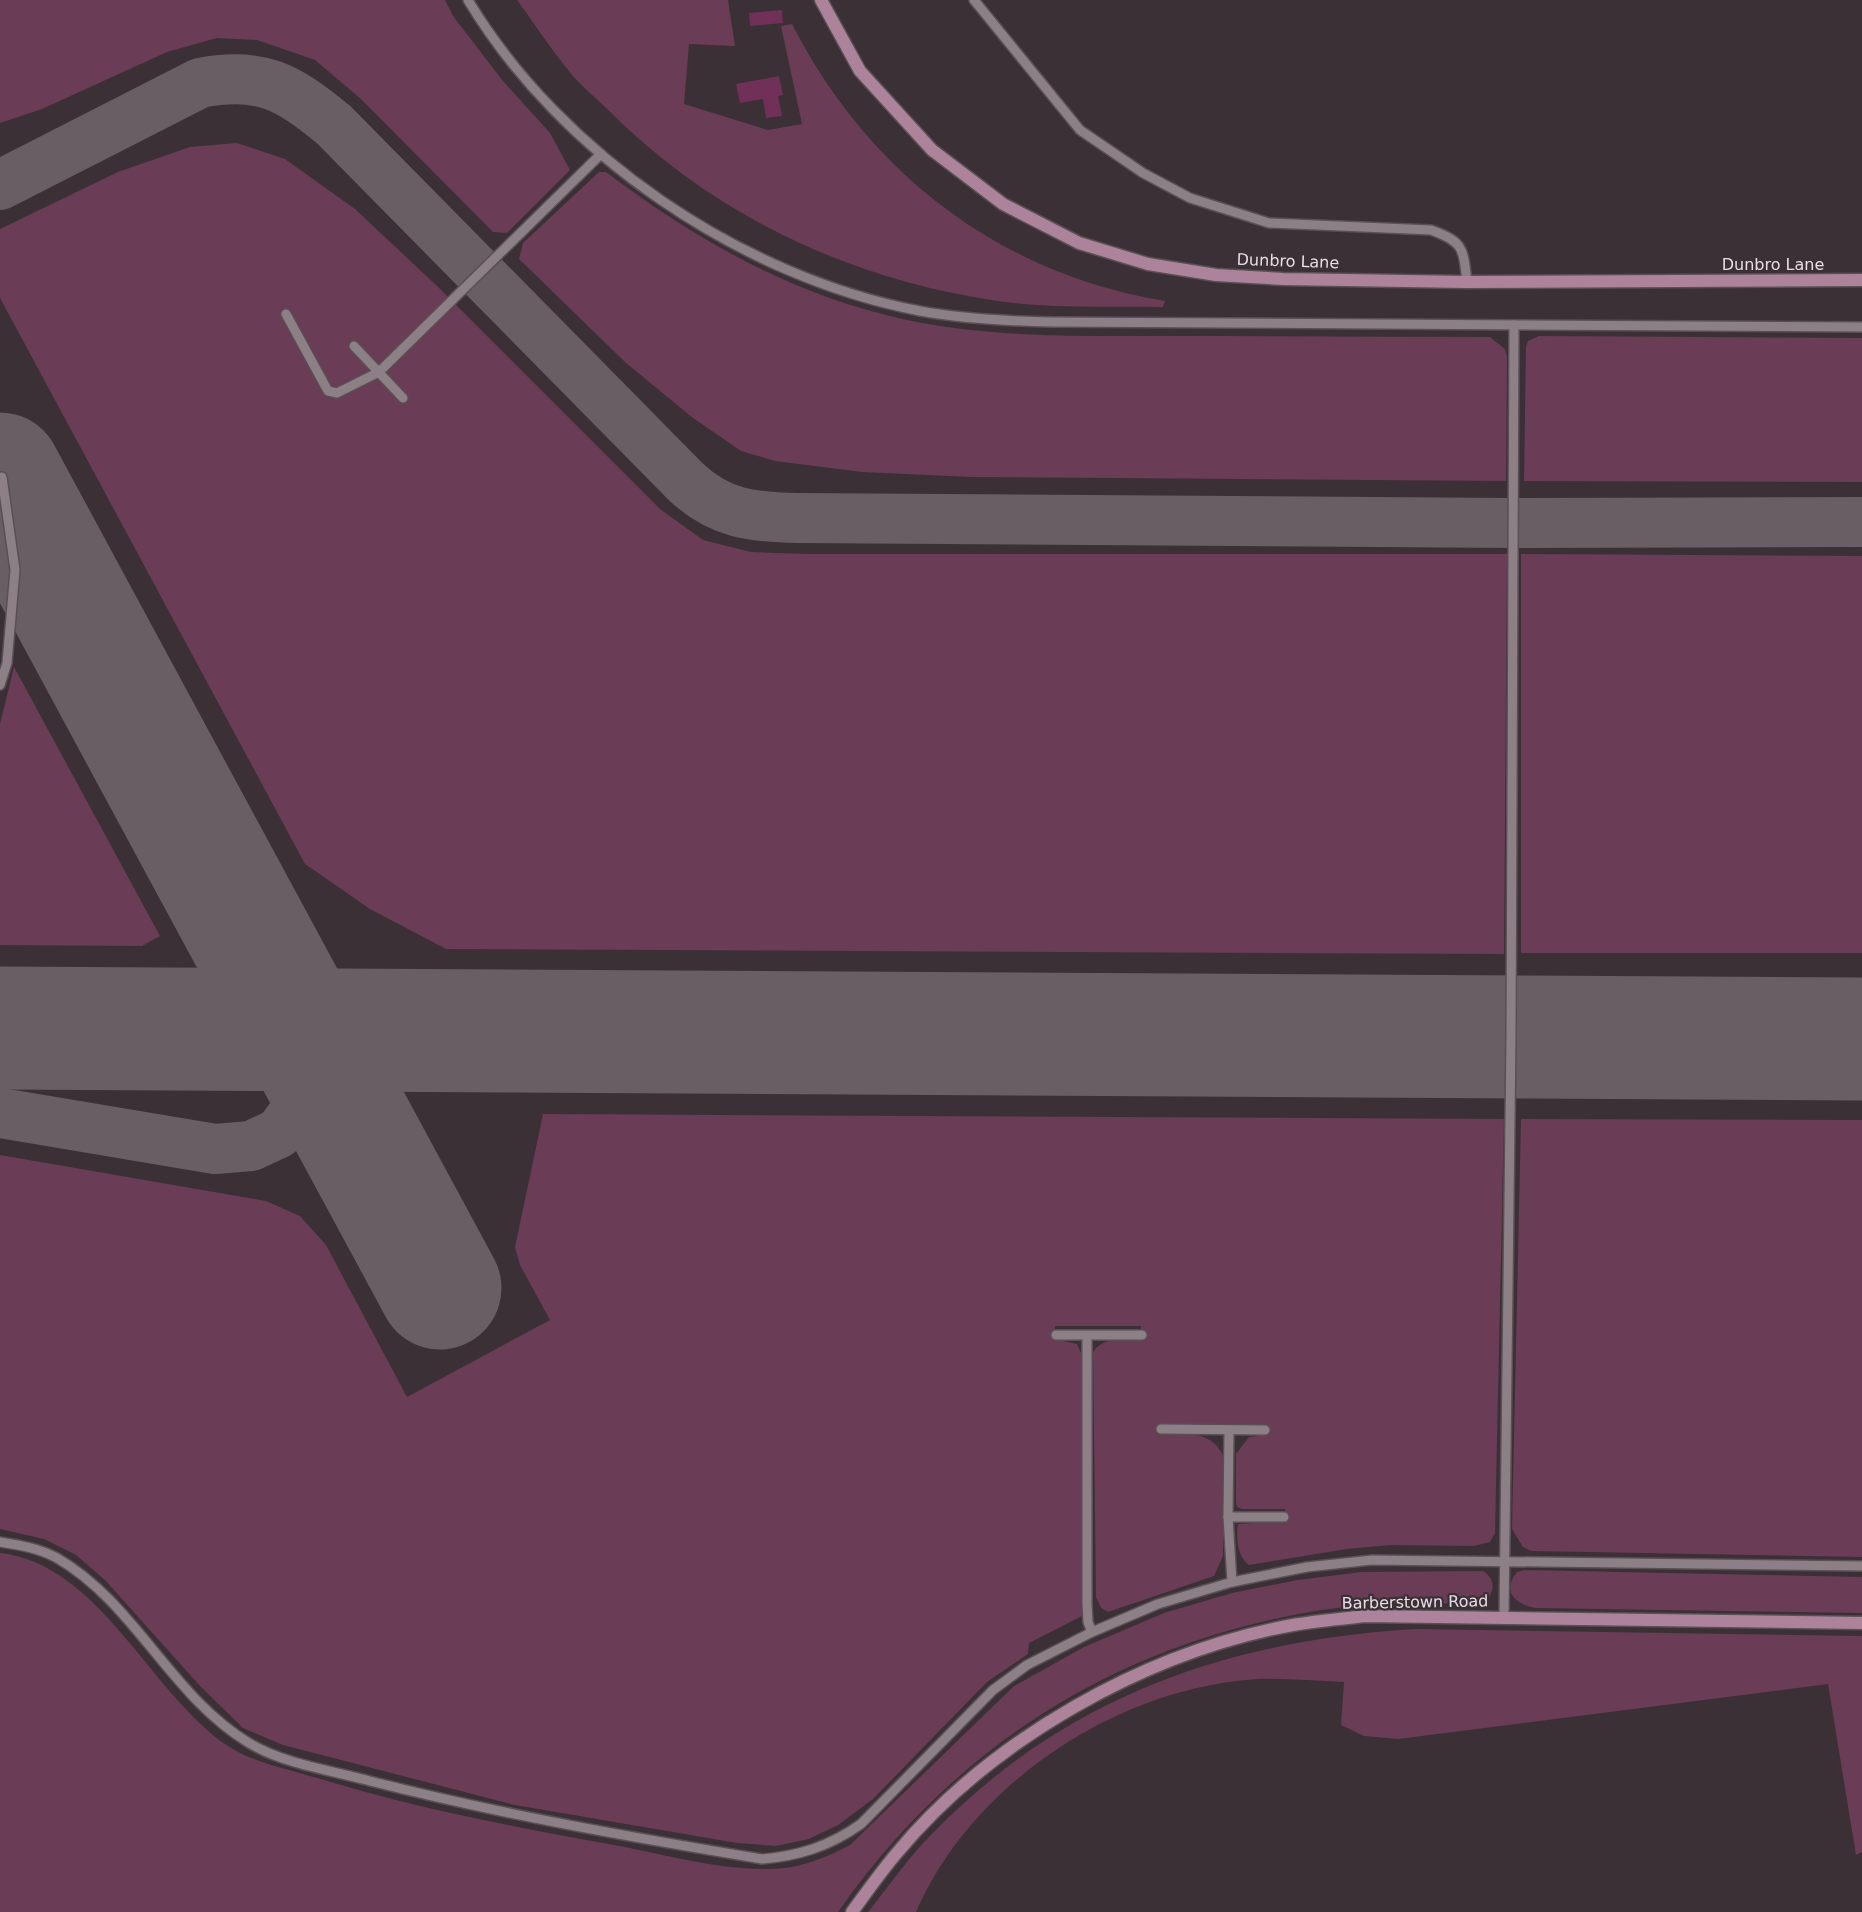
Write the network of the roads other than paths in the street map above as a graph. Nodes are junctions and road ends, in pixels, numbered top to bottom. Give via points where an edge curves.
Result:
1 (468, 0) edge
2 (821, 0) edge
3 (974, 0) edge
4 (601, 154) junction
5 (1862, 280) edge
6 (1467, 282) junction
7 (286, 314) dead end
8 (1514, 325) junction
9 (1862, 327) edge
10 (354, 346) dead end
11 (379, 372) junction
12 (403, 398) dead end
13 (2, 477) dead end
14 (0, 685) edge
15 (1056, 1335) dead end
16 (1142, 1335) dead end
17 (1087, 1336) junction
18 (1161, 1429) dead end
19 (1229, 1430) junction
20 (1265, 1430) dead end
21 (1228, 1516) junction
22 (1284, 1517) dead end
23 (0, 1542) edge
24 (1504, 1560) junction
25 (1862, 1566) edge
26 (1232, 1582) junction
27 (1504, 1616) junction
28 (1862, 1623) edge
29 (1092, 1632) junction
30 (852, 1912) edge

1 - 4 lane via 527,79
2 - 6 main road, Dunbro Lane via 860,71 932,150 1003,204 1079,243 1148,264 1216,275
3 - 6 lane via 1080,130 1143,172 1190,198 1269,223 1431,230 1452,238 1463,249
4 - 8 lane via 661,200 777,265 850,292 919,310 990,320 1051,322
4 - 11 lane
5 - 6 main road, Dunbro Lane
7 - 11 lane via 328,391 337,393
8 - 9 lane
8 - 24 lane
10 - 11 lane
11 - 12 lane
13 - 14 lane via 15,570 7,663
15 - 17 lane
16 - 17 lane
17 - 29 lane via 1087,1603
18 - 19 lane
19 - 20 lane
19 - 21 lane
21 - 22 lane
21 - 26 lane
23 - 29 lane via 55,1557 81,1575 109,1601 203,1709 250,1744 284,1758 440,1799 580,1828 762,1858 795,1855 842,1838 861,1824 993,1690 1027,1665
24 - 25 lane
24 - 26 lane via 1372,1560
24 - 27 lane
26 - 29 lane via 1158,1604
27 - 28 main road, Barberstown Road
27 - 30 main road, Barberstown Road via 1365,1616 1292,1626 1217,1645 1080,1702 1016,1743 950,1798 897,1853

